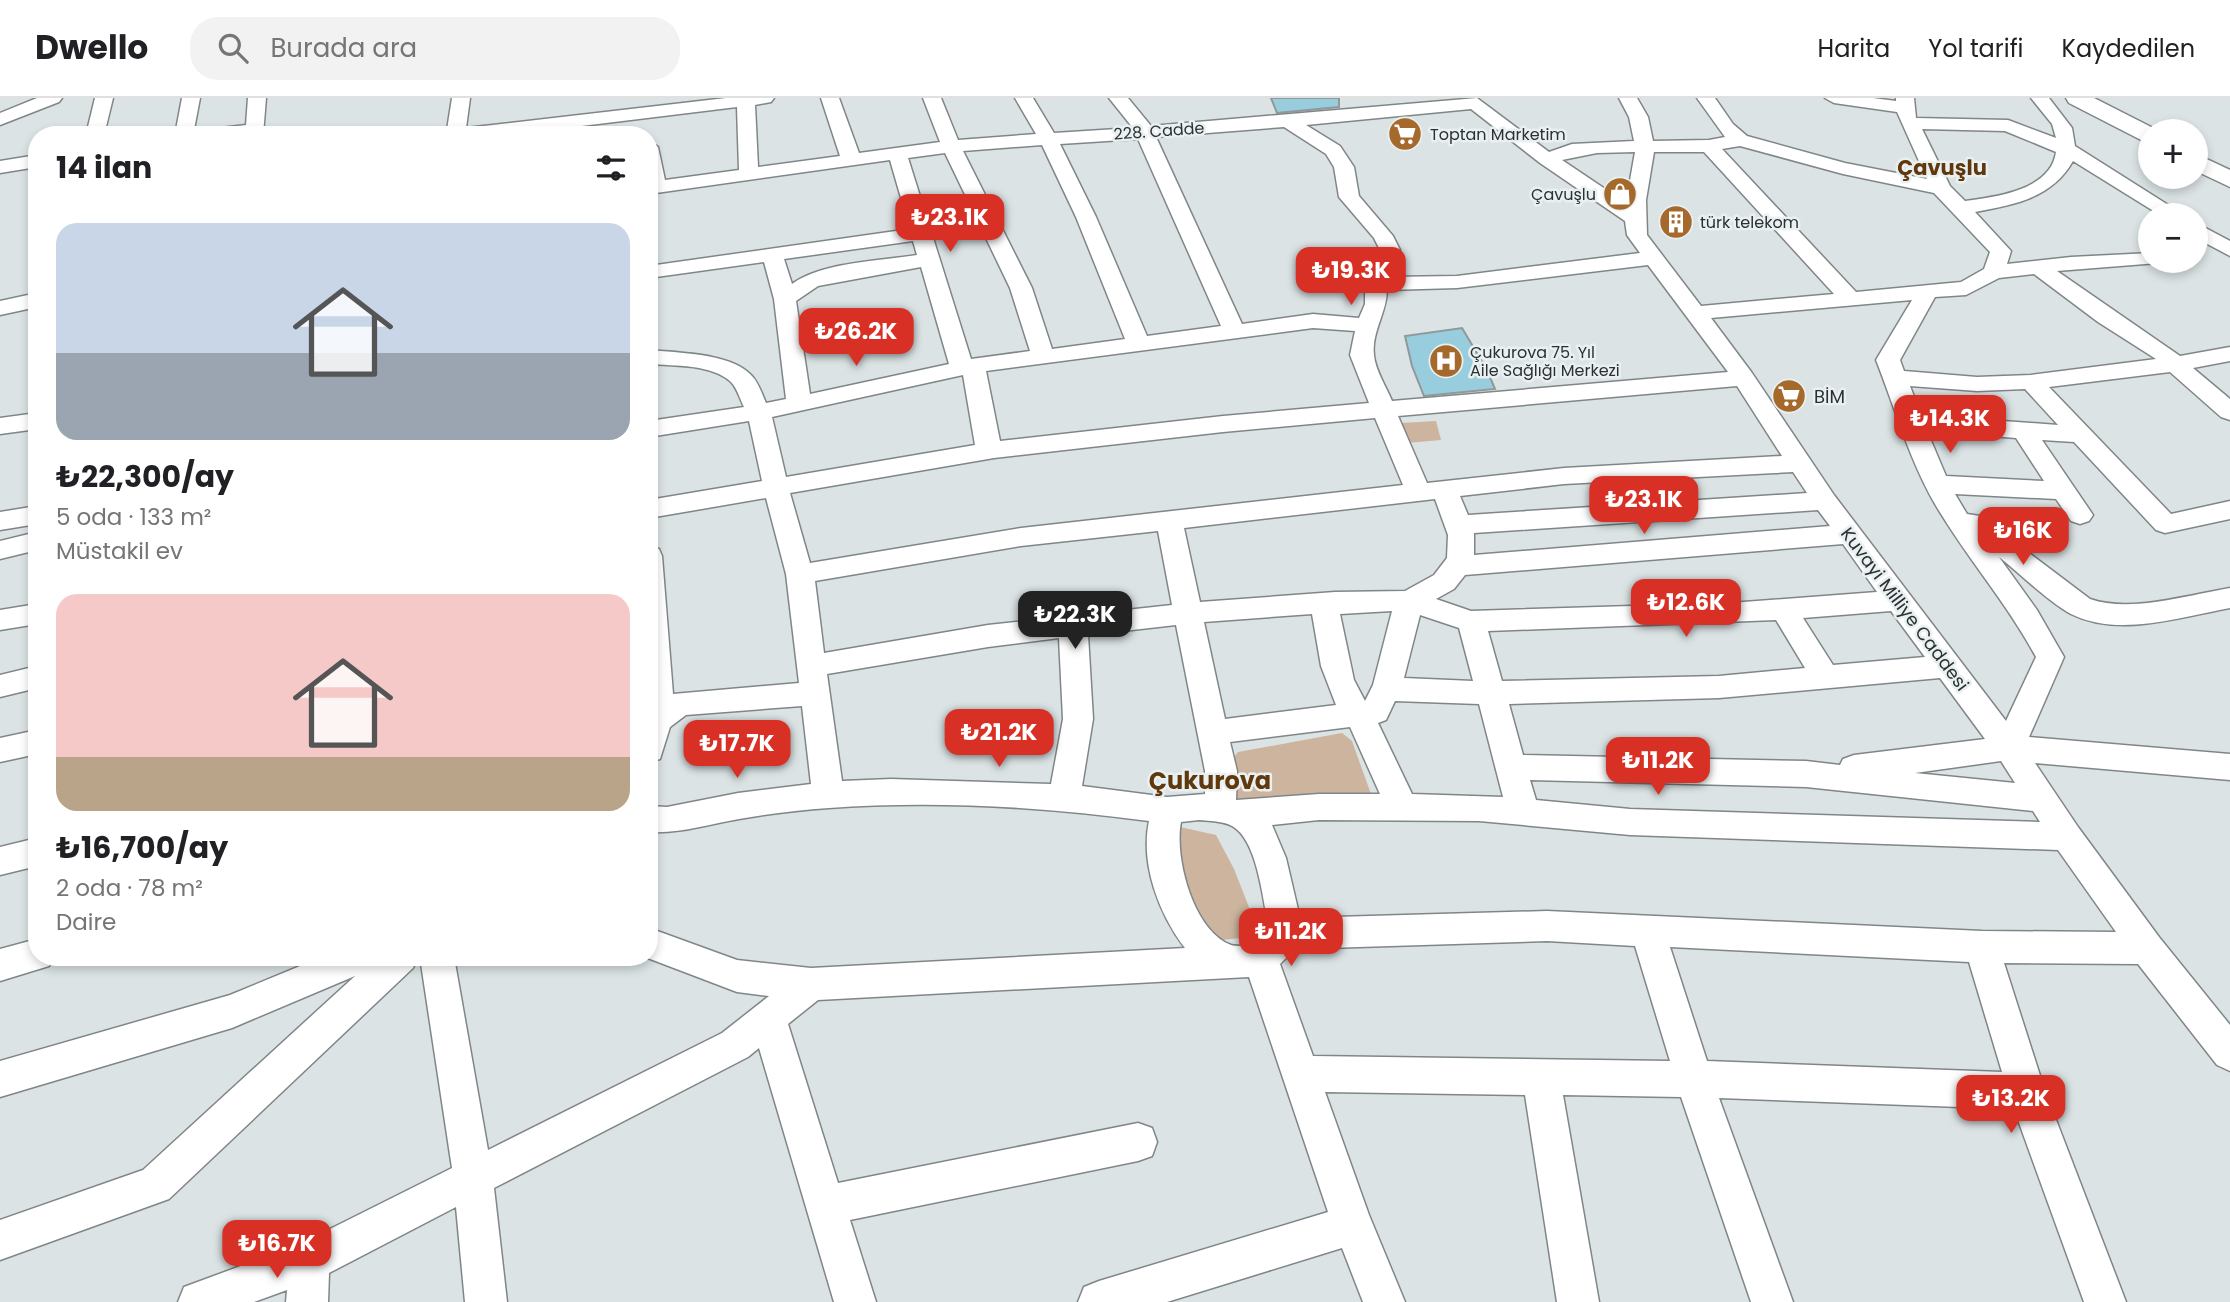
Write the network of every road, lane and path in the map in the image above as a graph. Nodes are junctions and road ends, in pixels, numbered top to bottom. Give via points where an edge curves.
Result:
1 (53, 98) edge
2 (104, 98) edge
3 (191, 98) edge
4 (257, 98) edge
5 (461, 98) edge
6 (752, 98) edge
7 (830, 98) edge
8 (932, 98) edge
9 (1024, 98) edge
10 (1118, 98) edge
11 (1628, 98) edge
12 (1706, 98) edge
13 (1835, 98) edge
14 (2040, 98) edge
15 (2077, 98) edge
16 (2105, 98) edge
17 (1475, 101) edge
18 (643, 106) edge
19 (1907, 110) edge
20 (0, 119) edge
21 (2145, 119) edge
22 (1286, 121) junction
23 (547, 123) edge
24 (96, 126) edge
25 (186, 126) edge
26 (255, 126) edge
27 (456, 126) edge
28 (524, 126) edge
29 (646, 126) edge
30 (2138, 129) edge
31 (1143, 132) junction
32 (1049, 138) junction
33 (1740, 140) junction
34 (951, 146) junction
35 (1646, 146) junction
36 (1709, 146) junction
37 (2066, 149) junction
38 (897, 153) junction
39 (2208, 153) edge
40 (851, 159) junction
41 (1547, 159) junction
42 (28, 162) edge
43 (2230, 165) edge
44 (0, 167) edge
45 (2208, 168) edge
46 (749, 173) junction
47 (2230, 180) edge
48 (658, 186) edge
49 (1941, 188) junction
50 (2154, 203) edge
51 (1961, 208) junction
52 (1633, 217) junction
53 (922, 234) junction
54 (2208, 236) edge
55 (2230, 250) edge
56 (772, 254) junction
57 (2208, 254) edge
58 (1652, 258) junction
59 (929, 259) junction
60 (2138, 260) edge
61 (2037, 266) junction
62 (658, 271) edge
63 (1994, 272) junction
64 (1376, 284) junction
65 (1928, 291) junction
66 (28, 297) edge
67 (1850, 298) junction
68 (785, 299) junction
69 (0, 309) edge
70 (1694, 313) junction
71 (1367, 325) junction
72 (1233, 330) junction
73 (1138, 343) junction
74 (2230, 354) edge
75 (658, 358) edge
76 (1044, 358) junction
77 (2175, 364) junction
78 (968, 367) junction
79 (1744, 378) junction
80 (1895, 378) junction
81 (2031, 382) junction
82 (799, 403) junction
83 (1384, 409) junction
84 (759, 412) junction
85 (2230, 412) edge
86 (28, 422) edge
87 (1912, 422) junction
88 (0, 426) edge
89 (658, 428) edge
90 (2023, 430) junction
91 (2081, 435) junction
92 (989, 451) junction
93 (1798, 463) junction
94 (776, 488) junction
95 (2064, 491) junction
96 (1432, 493) junction
97 (1943, 495) junction
98 (1825, 501) junction
99 (658, 508) edge
100 (2230, 510) edge
101 (2080, 515) dead end
102 (28, 516) edge
103 (0, 521) edge
104 (1169, 522) junction
105 (1460, 525) junction
106 (1849, 534) junction
107 (28, 543) edge
108 (0, 550) edge
109 (1455, 566) junction
110 (800, 574) junction
111 (2230, 598) edge
112 (1899, 600) junction
113 (1409, 601) junction
114 (1335, 602) junction
115 (1784, 610) junction
116 (1189, 614) junction
117 (28, 615) edge
118 (0, 620) edge
119 (1471, 621) junction
120 (1073, 626) junction
121 (1948, 666) junction
122 (1826, 678) junction
123 (28, 679) edge
124 (813, 679) junction
125 (0, 687) edge
126 (1386, 690) junction
127 (1490, 693) junction
128 (1359, 714) junction
129 (658, 729) edge
130 (1214, 732) junction
131 (28, 744) edge
132 (2009, 748) junction
133 (0, 750) edge
134 (1511, 767) junction
135 (2230, 767) edge
136 (1806, 774) junction
137 (828, 795) junction
138 (1064, 797) junction
139 (2042, 799) junction
140 (1402, 808) junction
141 (1167, 810) junction
142 (1231, 812) junction
143 (1523, 812) junction
144 (658, 820) edge
145 (2067, 837) junction
146 (28, 854) edge
147 (0, 861) edge
148 (1647, 930) junction
149 (658, 946) edge
150 (1982, 947) junction
151 (2147, 948) junction
152 (1258, 952) junction
153 (28, 957) edge
154 (0, 965) edge
155 (340, 966) edge
156 (391, 966) edge
157 (438, 966) edge
158 (811, 984) junction
159 (768, 1018) junction
160 (2230, 1053) edge
161 (1300, 1074) junction
162 (1541, 1077) junction
163 (0, 1079) edge
164 (1694, 1079) junction
165 (2026, 1091) junction
166 (1138, 1142) dead end
167 (472, 1178) junction
168 (825, 1205) junction
169 (1353, 1225) junction
170 (0, 1240) edge
171 (309, 1261) junction
172 (198, 1302) edge
173 (307, 1302) edge
174 (486, 1302) edge
175 (855, 1302) edge
176 (1099, 1302) edge
177 (1384, 1302) edge
178 (1578, 1302) edge
179 (1772, 1302) edge
180 (2105, 1302) edge

1 - 20 street
2 - 24 street
3 - 25 street
4 - 26 street
5 - 27 street
6 - 18 street
6 - 46 street
7 - 40 street
8 - 34 street
9 - 32 street
10 - 31 street
11 - 35 street via 1641,121
12 - 33 street
13 - 19 street
14 - 37 street via 2064,129
15 - 30 main road
16 - 21 main road
17 - 22 street, 228. Cadde
17 - 41 street, 228. Cadde
18 - 23 street
18 - 29 street
19 - 37 street via 2008,126
19 - 49 street
22 - 31 street, 228. Cadde via 1251,118
22 - 64 street via 1333,150 1344,167 1349,197 1383,236 1390,250
23 - 28 street
31 - 32 street, 228. Cadde
31 - 72 street
32 - 34 street, 228. Cadde
32 - 73 street
33 - 36 street
33 - 49 street
34 - 38 street, 228. Cadde
34 - 76 street via 1021,288
35 - 36 street
35 - 41 street via 1572,150
35 - 52 street
36 - 67 street
37 - 50 street
37 - 51 street via 2067,157 2053,180 2018,197
38 - 40 street, 228. Cadde
38 - 53 street
39 - 43 main road
40 - 46 street, 228. Cadde
41 - 52 street, 228. Cadde
42 - 44 street
45 - 47 main road
46 - 48 street, 228. Cadde
49 - 51 street
51 - 63 street via 2001,251
52 - 58 street, Kuvayi Milliye Caddesi via 1637,235
53 - 56 street
53 - 59 street
54 - 55 street
55 - 57 street
56 - 62 street
56 - 68 street
58 - 64 street via 1457,282
58 - 70 street, Kuvayi Milliye Caddesi
59 - 68 street via 810,281
59 - 78 street
60 - 61 street
61 - 63 street
61 - 77 street
63 - 65 street via 1966,288
64 - 71 street via 1376,304
65 - 67 street
65 - 80 street via 1888,360
66 - 69 street
67 - 70 street
68 - 82 street
70 - 79 street, Kuvayi Milliye Caddesi
71 - 72 street via 1313,321
71 - 83 street via 1362,355
72 - 73 street
73 - 76 street
74 - 77 street
75 - 84 street via 730,370 743,380
76 - 78 street
77 - 81 street
77 - 85 street
78 - 82 street
78 - 92 street
79 - 83 street
79 - 93 street, Kuvayi Milliye Caddesi
80 - 81 street via 1977,384
80 - 87 street
81 - 91 street
82 - 84 street
83 - 92 street
83 - 96 street
84 - 89 street
84 - 94 street
86 - 88 street
87 - 90 street
87 - 97 street
90 - 91 street
90 - 95 street
91 - 100 street via 2165,524
92 - 94 street
93 - 96 street via 1564,476
93 - 98 street, Kuvayi Milliye Caddesi
94 - 99 street
94 - 110 street
95 - 97 street
95 - 101 street
96 - 104 street
96 - 105 street
97 - 111 street via 2080,606 2102,614 2129,615
97 - 132 street via 2035,625 2050,657
98 - 105 street
98 - 106 street, Kuvayi Milliye Caddesi
102 - 103 street
104 - 110 street via 1021,537
104 - 116 street
105 - 109 street via 1463,552
106 - 109 street
106 - 112 street, Kuvayi Milliye Caddesi
107 - 108 street
109 - 113 street via 1447,580
110 - 124 street
112 - 115 street
112 - 121 street, Kuvayi Milliye Caddesi
113 - 114 street
113 - 119 street
113 - 126 street
114 - 116 street
114 - 128 street via 1326,611 1337,666 1349,703
115 - 119 street
115 - 122 street
116 - 120 street
116 - 130 street
117 - 118 street
119 - 127 street
120 - 124 street via 988,636
120 - 138 street via 1078,719
121 - 122 street
121 - 132 street, Kuvayi Milliye Caddesi
122 - 127 street via 1719,687
123 - 125 street
124 - 129 street via 678,704
124 - 137 street
126 - 127 street
126 - 128 street via 1376,712
127 - 134 street
128 - 130 street
128 - 140 street
130 - 142 street
131 - 133 street
132 - 135 street
132 - 136 street
132 - 139 street, Kuvayi Milliye Caddesi
134 - 136 street
134 - 143 street
136 - 139 street
137 - 138 street via 891,792
137 - 144 street
138 - 141 street
139 - 145 street, Kuvayi Milliye Caddesi
140 - 142 street
140 - 143 street
141 - 142 street via 1199,807
141 - 152 street via 1162,836 1165,858 1182,918 1202,944
142 - 152 street via 1258,829 1270,858
143 - 145 street via 1630,822
145 - 151 street, Kuvayi Milliye Caddesi
146 - 147 street
148 - 150 street
148 - 152 street via 1547,926
148 - 164 street
149 - 158 street via 737,976
150 - 151 street
150 - 165 street
151 - 160 street, Kuvayi Milliye Caddesi
152 - 158 street
152 - 161 street
153 - 154 street
155 - 163 street via 232,1011
156 - 170 street via 155,1185
157 - 167 street
158 - 159 street
159 - 167 street via 735,1045
159 - 168 street
161 - 162 street
161 - 169 street
162 - 164 street
162 - 178 street
164 - 165 street
164 - 179 street
165 - 180 street
166 - 168 street
167 - 171 street
167 - 174 street
168 - 175 street
169 - 176 street
169 - 177 street
171 - 172 street
171 - 173 street

